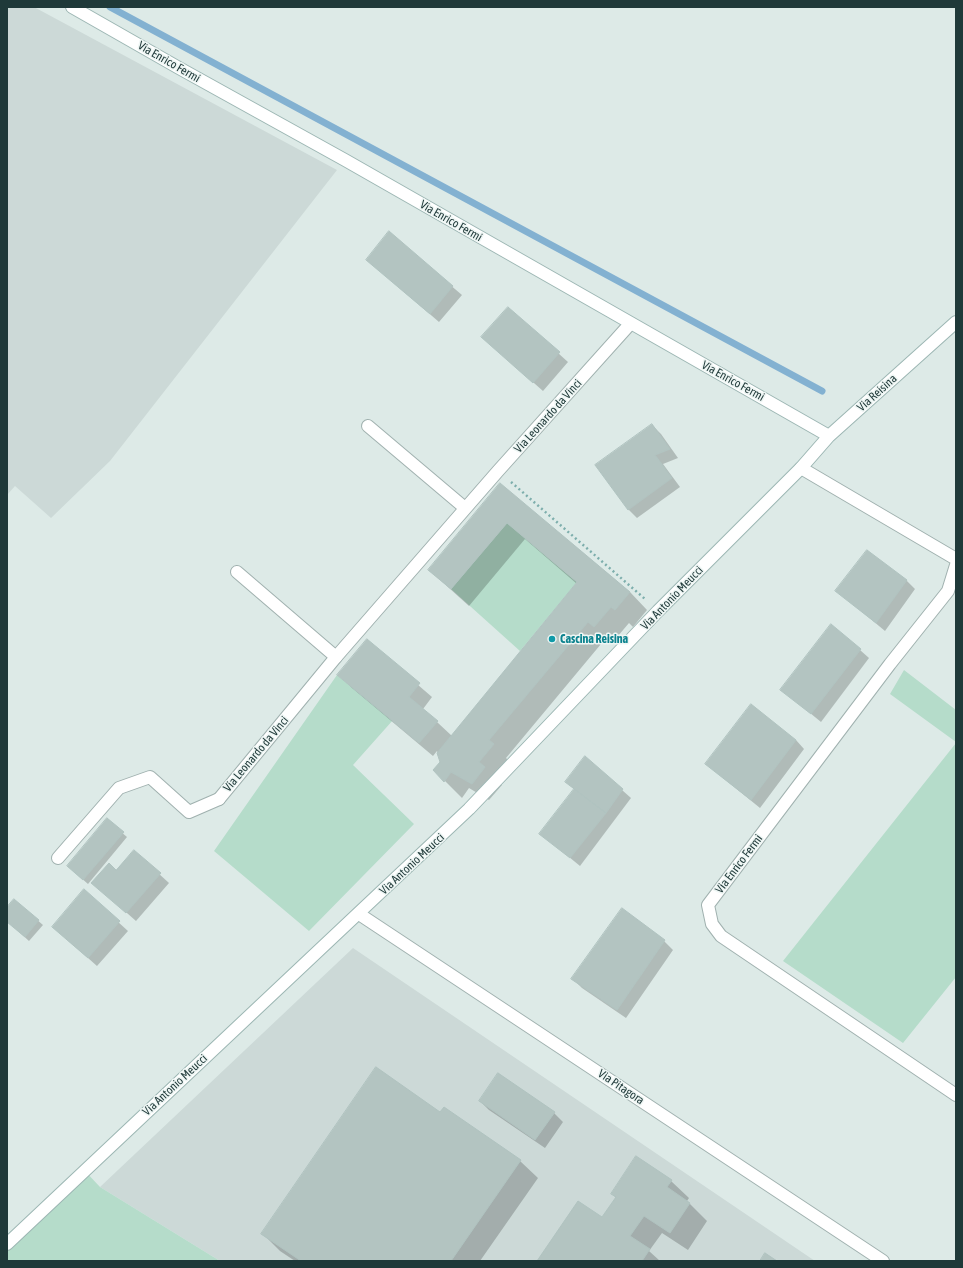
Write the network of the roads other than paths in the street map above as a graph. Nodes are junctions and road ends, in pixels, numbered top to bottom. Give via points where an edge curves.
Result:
1 (72, 7) edge
2 (956, 322) edge
3 (630, 324) junction
4 (368, 426) dead end
5 (829, 436) junction
6 (801, 468) junction
7 (465, 508) junction
8 (956, 559) edge
9 (956, 565) edge
10 (237, 572) dead end
11 (336, 657) junction
12 (58, 858) dead end
13 (360, 914) junction
14 (956, 1095) edge
15 (7, 1244) edge
16 (883, 1261) edge

1 - 3 street, Via Enrico Fermi
2 - 5 street, Via Reisina
3 - 5 street, Via Enrico Fermi
3 - 7 street, Via Leonardo da Vinci
4 - 7 street
5 - 6 street, Via Reisina
6 - 8 street
6 - 13 street, Via Antonio Meucci via 658,611 469,810
7 - 11 street, Via Leonardo da Vinci
9 - 14 street, Via Enrico Fermi via 948,591 708,905 712,924 721,936
10 - 11 street
11 - 12 street, Via Leonardo da Vinci via 219,799 189,812 150,777 120,788
13 - 15 street, Via Antonio Meucci
13 - 16 street, Via Pitagora

